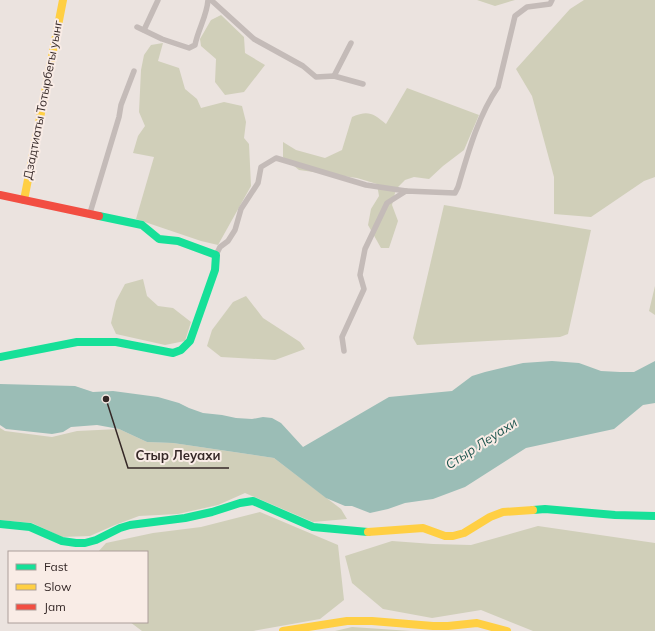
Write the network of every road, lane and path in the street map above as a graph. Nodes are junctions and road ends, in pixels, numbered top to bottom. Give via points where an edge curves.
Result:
1 (63, 0) edge
2 (158, 0) edge
3 (210, 0) edge
4 (552, 0) edge
5 (137, 27) dead end
6 (144, 30) junction
7 (351, 43) dead end
8 (134, 71) dead end
9 (334, 76) junction
10 (362, 84) dead end
11 (406, 191) junction
12 (0, 195) edge
13 (24, 200) junction
14 (90, 213) junction
15 (216, 255) junction
16 (344, 352) dead end
17 (0, 357) edge
18 (655, 516) edge
19 (0, 524) edge
20 (283, 631) edge
21 (507, 631) edge

1 - 13 street, Дзадтиаты Тотырбегы уынг
2 - 6 street
3 - 6 street via 194,45 190,48
3 - 9 street via 254,39 302,66 316,77
4 - 11 street via 550,4 527,7 515,16 498,87 492,95 471,145 455,193
5 - 6 street
7 - 9 street
8 - 14 street via 121,105
9 - 10 street
11 - 15 street via 366,184 276,158 261,167 258,183 241,209 235,230
11 - 16 street via 387,203 365,249 360,275 364,289 342,337
12 - 13 street
13 - 14 street
14 - 15 street via 142,224 159,239 178,241
15 - 17 street via 215,270 190,341 181,350 173,353 116,342 78,342
18 - 19 street via 545,509 503,512 464,533 445,536 423,528 363,532 313,527 253,501 245,501 182,519 125,526 87,542 61,542 30,527
20 - 21 street via 347,621 372,621 433,626 477,623

